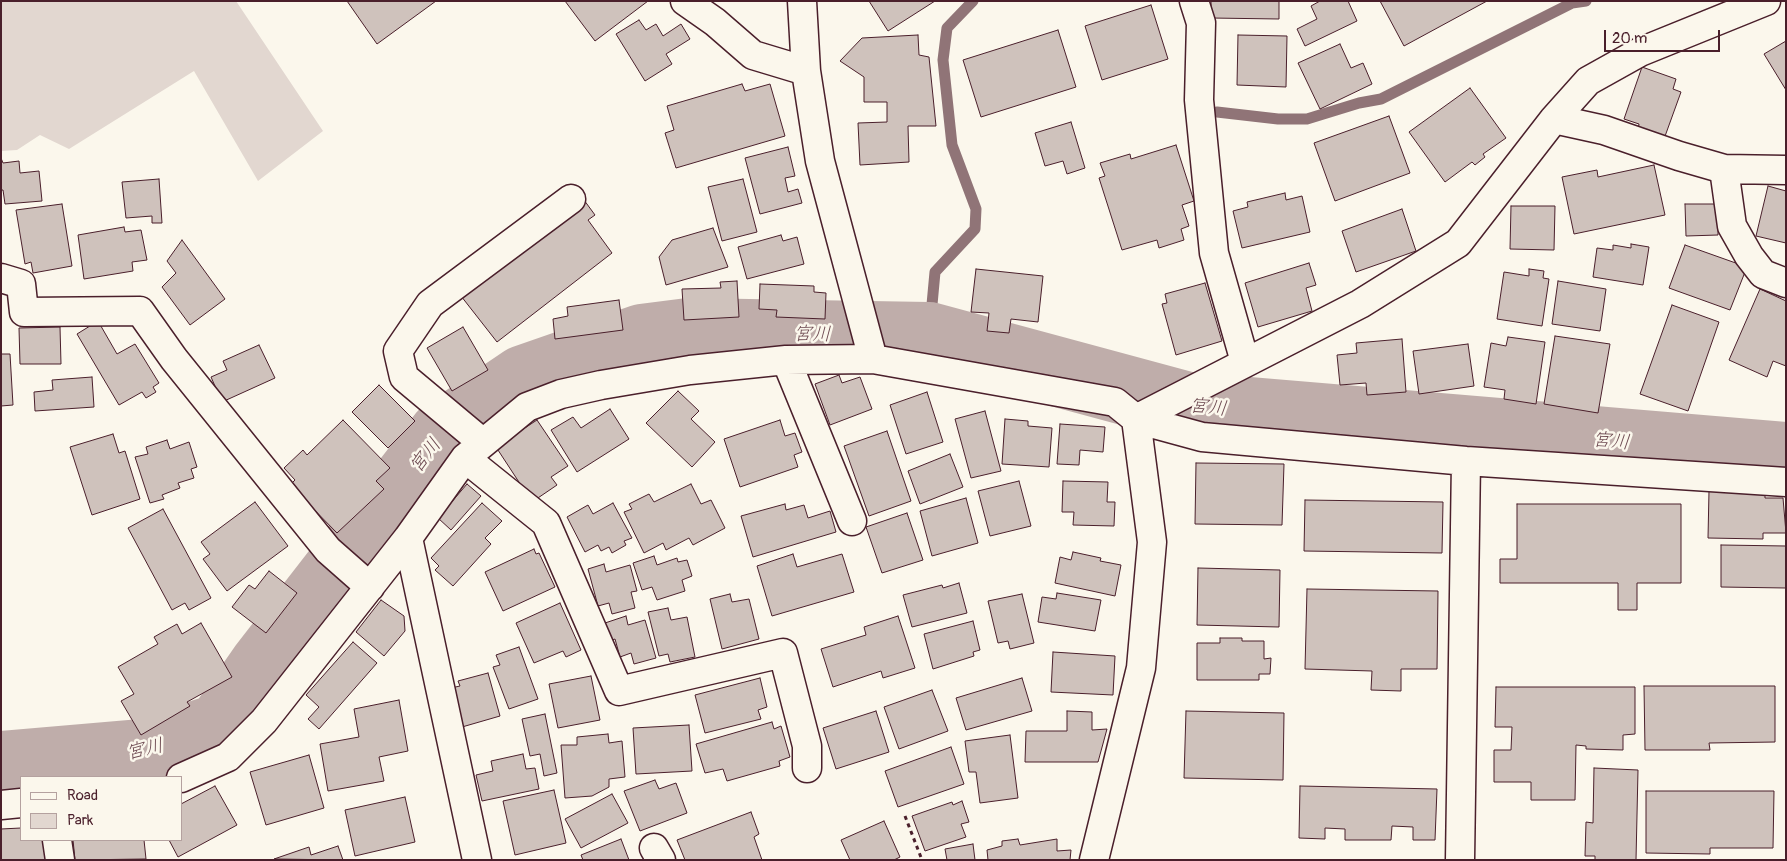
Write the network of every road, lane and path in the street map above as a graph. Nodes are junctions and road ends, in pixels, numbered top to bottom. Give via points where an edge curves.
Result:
1 (685, 1) edge
2 (802, 1) edge
3 (1194, 1) edge
4 (1766, 1) edge
5 (806, 70) junction
6 (1554, 119) junction
7 (1724, 169) junction
8 (1786, 170) edge
9 (571, 199) dead end
10 (1, 278) edge
11 (1786, 283) edge
12 (873, 359) junction
13 (786, 360) junction
14 (1245, 362) junction
15 (1136, 419) junction
16 (474, 450) junction
17 (1466, 461) junction
18 (1786, 482) edge
19 (852, 521) dead end
20 (408, 538) junction
21 (370, 587) junction
22 (807, 768) dead end
23 (182, 778) edge
24 (20, 803) edge
25 (1, 805) edge
26 (905, 816) dead end
27 (57, 841) edge
28 (60, 860) edge
29 (477, 860) edge
30 (922, 860) edge
31 (1094, 860) edge
32 (1460, 860) edge

1 - 5 street via 754,55
2 - 5 street
3 - 14 street via 1201,23 1199,100 1214,253
4 - 6 street via 1640,52 1588,81
5 - 12 street via 820,160
6 - 7 street via 1604,130
6 - 14 street via 1458,243 1360,304
7 - 8 street
7 - 11 street via 1732,226 1763,274
9 - 16 street via 430,304 398,351 404,377
10 - 21 street via 21,284 24,312 140,311 328,550
12 - 13 street
12 - 15 street via 1115,402
13 - 16 street via 690,370 561,394 527,407
13 - 19 street
14 - 15 street
15 - 17 street via 1202,437
15 - 31 street via 1152,542 1141,668
16 - 20 street
16 - 22 street via 546,523 619,691 783,653 807,746
17 - 18 street
17 - 32 street
20 - 21 street
20 - 29 street
21 - 23 street via 264,721 228,757
24 - 25 street
26 - 30 path
27 - 28 street

